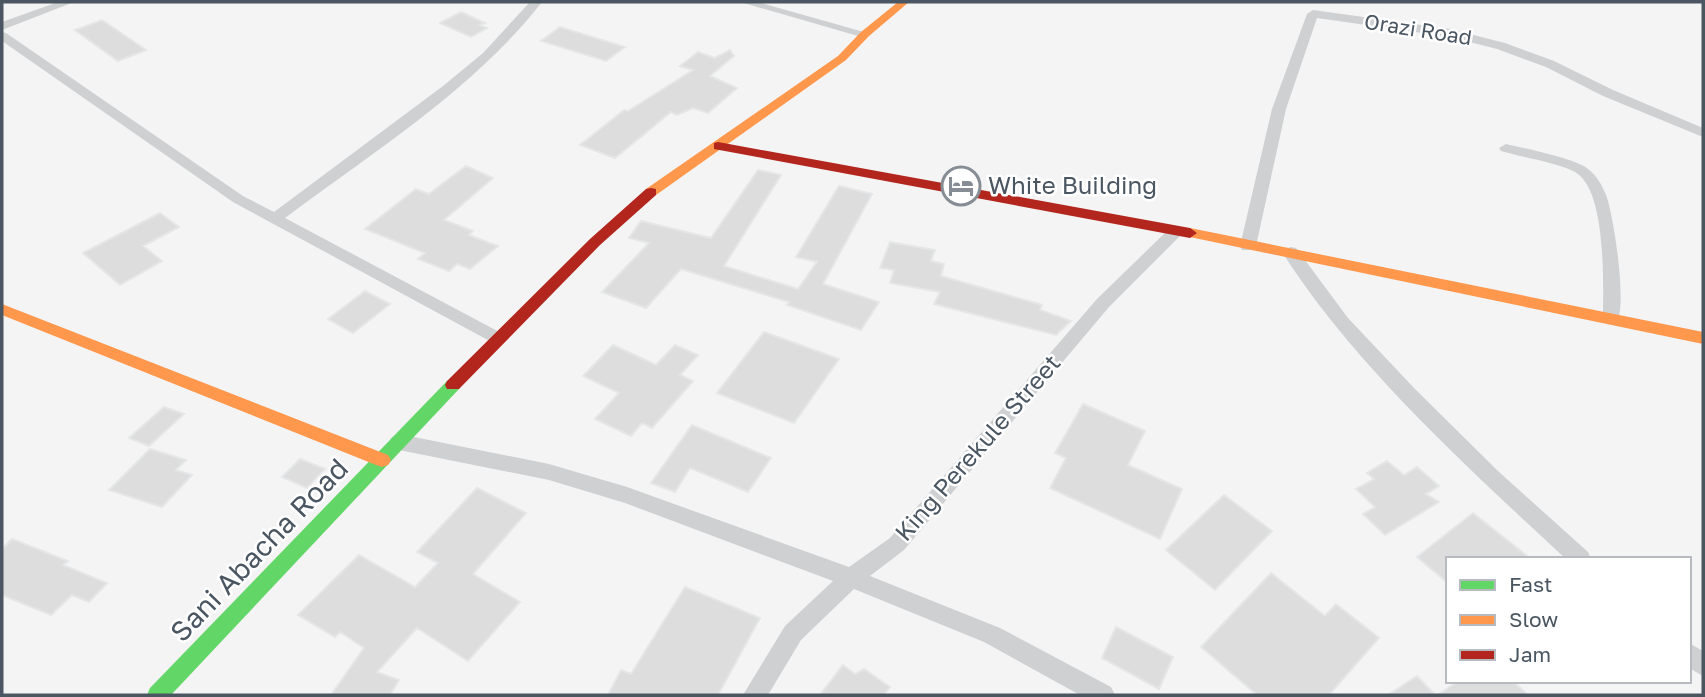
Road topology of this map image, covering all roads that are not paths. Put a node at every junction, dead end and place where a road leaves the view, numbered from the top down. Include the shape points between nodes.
1 (68, 2) edge
2 (536, 2) edge
3 (746, 2) edge
4 (904, 2) edge
5 (1313, 8) edge
6 (2, 26) edge
7 (865, 34) junction
8 (2, 36) edge
9 (1703, 133) edge
10 (718, 146) junction
11 (1506, 148) dead end
12 (274, 219) junction
13 (1175, 232) junction
14 (1248, 246) junction
15 (1290, 252) junction
16 (2, 309) edge
17 (1611, 318) junction
18 (1703, 338) edge
19 (497, 339) junction
20 (399, 442) junction
21 (382, 460) junction
22 (1579, 557) edge
23 (851, 578) junction
24 (157, 695) edge
25 (755, 695) edge
26 (1103, 695) edge

1 - 6 street
2 - 12 street via 487,56 448,89
3 - 7 street
4 - 7 street, Sani Abacha Road
5 - 9 street, Orazi Road via 1501,46
5 - 14 street, Orazi Road via 1279,109
7 - 10 street, Sani Abacha Road via 842,58
8 - 12 street
10 - 13 street
10 - 19 street, Sani Abacha Road via 641,201
11 - 17 street via 1589,175 1604,212 1611,254
12 - 19 street
13 - 14 street
13 - 23 street, King Perekule Street via 1103,303 897,544
14 - 15 street
15 - 17 street
15 - 22 street via 1342,322 1409,394
16 - 21 street
17 - 18 street
19 - 20 street, Sani Abacha Road
20 - 21 street, Sani Abacha Road
20 - 23 street via 549,471
21 - 24 street, Sani Abacha Road
23 - 25 street, King Perekule Street via 793,633
23 - 26 street via 992,635

